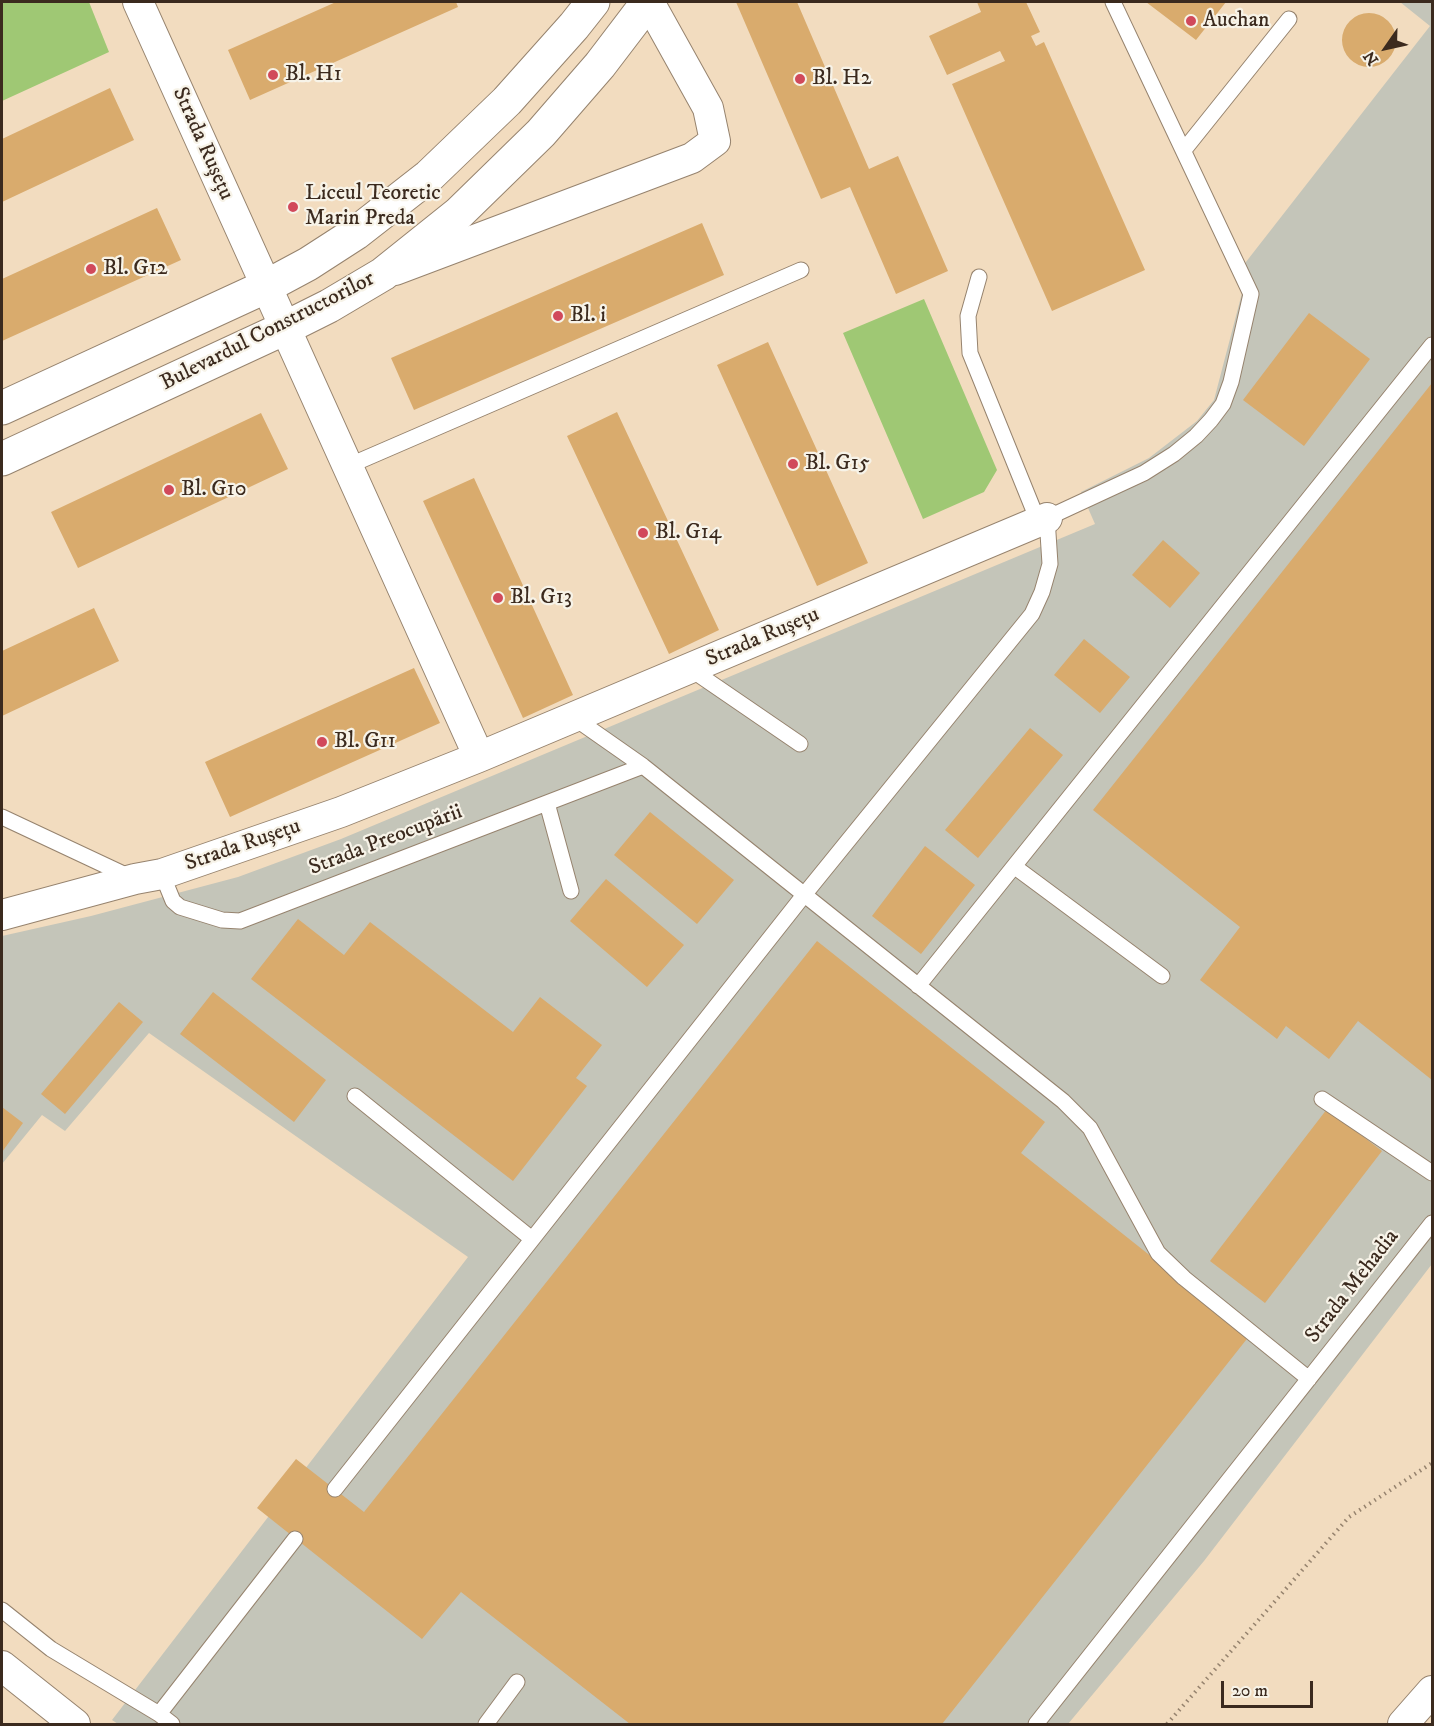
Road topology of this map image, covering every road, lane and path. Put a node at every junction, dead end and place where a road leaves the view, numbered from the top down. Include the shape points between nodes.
1 (138, 2) edge
2 (593, 2) edge
3 (649, 2) edge
4 (1113, 2) edge
5 (1289, 19) dead end
6 (1184, 150) junction
7 (801, 270) dead end
8 (383, 274) junction
9 (979, 277) dead end
10 (267, 286) junction
11 (285, 328) junction
12 (1432, 345) edge
13 (2, 408) edge
14 (2, 459) edge
15 (348, 466) junction
16 (1042, 519) junction
17 (689, 668) junction
18 (573, 717) junction
19 (800, 744) dead end
20 (479, 757) junction
21 (643, 766) junction
22 (548, 803) junction
23 (2, 817) edge
24 (1015, 867) junction
25 (149, 876) junction
26 (571, 891) dead end
27 (804, 895) junction
28 (2, 915) edge
29 (1162, 976) dead end
30 (918, 986) junction
31 (355, 1096) dead end
32 (1322, 1099) dead end
33 (1432, 1173) edge
34 (1432, 1223) edge
35 (532, 1239) junction
36 (1309, 1379) junction
37 (1432, 1463) edge
38 (335, 1489) dead end
39 (296, 1539) dead end
40 (2, 1610) edge
41 (2, 1666) edge
42 (517, 1682) dead end
43 (1432, 1691) edge
44 (159, 1714) junction
45 (75, 1725) edge
46 (172, 1725) edge
47 (486, 1725) edge
48 (1036, 1725) edge
49 (1167, 1725) edge
50 (1403, 1725) edge

1 - 10 street, Strada Rușețu
2 - 10 street, Bulevardul Constructorilor via 507,101 429,176 356,233
3 - 8 street, Bulevardul Constructorilor via 541,133 458,214
3 - 8 street via 708,108 715,141 692,158
4 - 6 lane
5 - 6 lane
6 - 16 lane via 1251,294 1223,404 1174,454 1144,473
7 - 15 lane
8 - 11 street, Bulevardul Constructorilor
9 - 16 lane via 968,316 970,353
10 - 11 street, Strada Rușețu
10 - 13 street, Bulevardul Constructorilor
11 - 14 street, Bulevardul Constructorilor
11 - 15 street
12 - 24 lane
15 - 20 street
16 - 17 street, Strada Rușețu
16 - 27 lane via 1050,564 1032,614
17 - 18 street, Strada Rușețu
17 - 19 lane
18 - 20 street, Strada Rușețu
18 - 21 lane
20 - 25 street, Strada Rușețu via 341,813
21 - 22 lane, Strada Preocupării
21 - 27 lane
22 - 25 lane, Strada Preocupării via 240,921 222,920 180,907
22 - 26 lane
23 - 25 lane
24 - 29 lane
24 - 30 lane
25 - 28 street, Strada Rușețu
27 - 30 lane
27 - 35 lane
30 - 36 lane via 1063,1101 1090,1128 1158,1253
31 - 35 lane
32 - 33 lane
34 - 36 lane, Strada Mehadia
35 - 38 lane
36 - 48 lane, Strada Mehadia
37 - 49 path via 1349,1517
39 - 44 lane
40 - 44 lane via 51,1649
41 - 45 street
42 - 47 lane
43 - 50 street
44 - 46 lane

